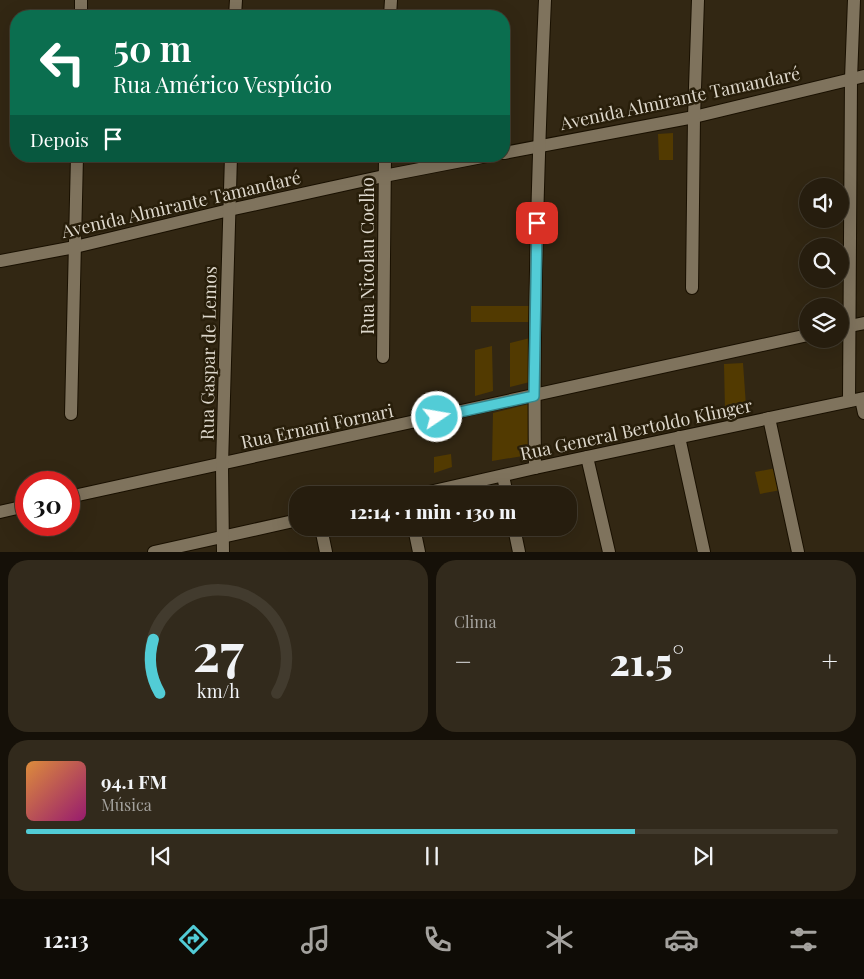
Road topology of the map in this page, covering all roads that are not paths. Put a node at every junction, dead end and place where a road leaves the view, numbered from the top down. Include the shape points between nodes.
1 (545, 0) edge
2 (698, 0) edge
3 (854, 0) edge
4 (858, 78) edge
5 (694, 117) junction
6 (539, 146) junction
7 (510, 152) edge
8 (77, 162) edge
9 (230, 162) edge
10 (385, 162) edge
11 (456, 162) edge
12 (384, 176) junction
13 (229, 210) junction
14 (75, 247) junction
15 (0, 261) edge
16 (692, 288) dead end
17 (846, 298) edge
18 (864, 323) edge
19 (849, 326) edge
20 (799, 337) edge
21 (848, 348) edge
22 (384, 357) dead end
23 (534, 396) junction
24 (858, 399) edge
25 (864, 412) edge
26 (71, 414) dead end
27 (769, 418) junction
28 (679, 437) junction
29 (587, 457) junction
30 (222, 464) junction
31 (535, 468) junction
32 (503, 476) junction
33 (457, 486) edge
34 (505, 486) edge
35 (80, 495) edge
36 (15, 509) edge
37 (0, 512) edge
38 (289, 522) edge
39 (222, 536) junction
40 (323, 536) edge
41 (416, 536) edge
42 (516, 536) edge
43 (154, 552) edge
44 (223, 552) edge
45 (326, 552) edge
46 (419, 552) edge
47 (519, 552) edge
48 (609, 552) edge
49 (704, 552) edge
50 (798, 552) edge

1 - 6 street
2 - 5 street
3 - 4 street
4 - 5 street, Avenida Almirante Tamandaré
4 - 17 street
5 - 6 street, Avenida Almirante Tamandaré
5 - 16 street
6 - 7 street, Avenida Almirante Tamandaré
6 - 23 street
8 - 14 street
9 - 13 street, Rua Gaspar de Lemos
10 - 12 street, Rua Nicolau Coelho
11 - 12 street, Avenida Almirante Tamandaré
12 - 13 street, Avenida Almirante Tamandaré
12 - 22 street, Rua Nicolau Coelho
13 - 14 street, Avenida Almirante Tamandaré
13 - 30 street, Rua Gaspar de Lemos
14 - 15 street, Avenida Almirante Tamandaré
14 - 26 street
18 - 19 street
20 - 23 street, Rua Ernani Fornari
21 - 24 street
23 - 30 street, Rua Ernani Fornari
23 - 31 street
24 - 25 street
24 - 27 street, Rua General Bertoldo Klinger
27 - 28 street, Rua General Bertoldo Klinger
27 - 50 street
28 - 29 street, Rua General Bertoldo Klinger
28 - 49 street
29 - 31 street, Rua General Bertoldo Klinger
29 - 48 street
30 - 35 street, Rua Ernani Fornari
30 - 39 street, Rua Gaspar de Lemos
31 - 32 street, Rua General Bertoldo Klinger
32 - 33 street, Rua General Bertoldo Klinger
32 - 34 street
36 - 37 street
38 - 39 street
39 - 43 street
39 - 44 street, Rua Gaspar de Lemos
40 - 45 street
41 - 46 street
42 - 47 street

